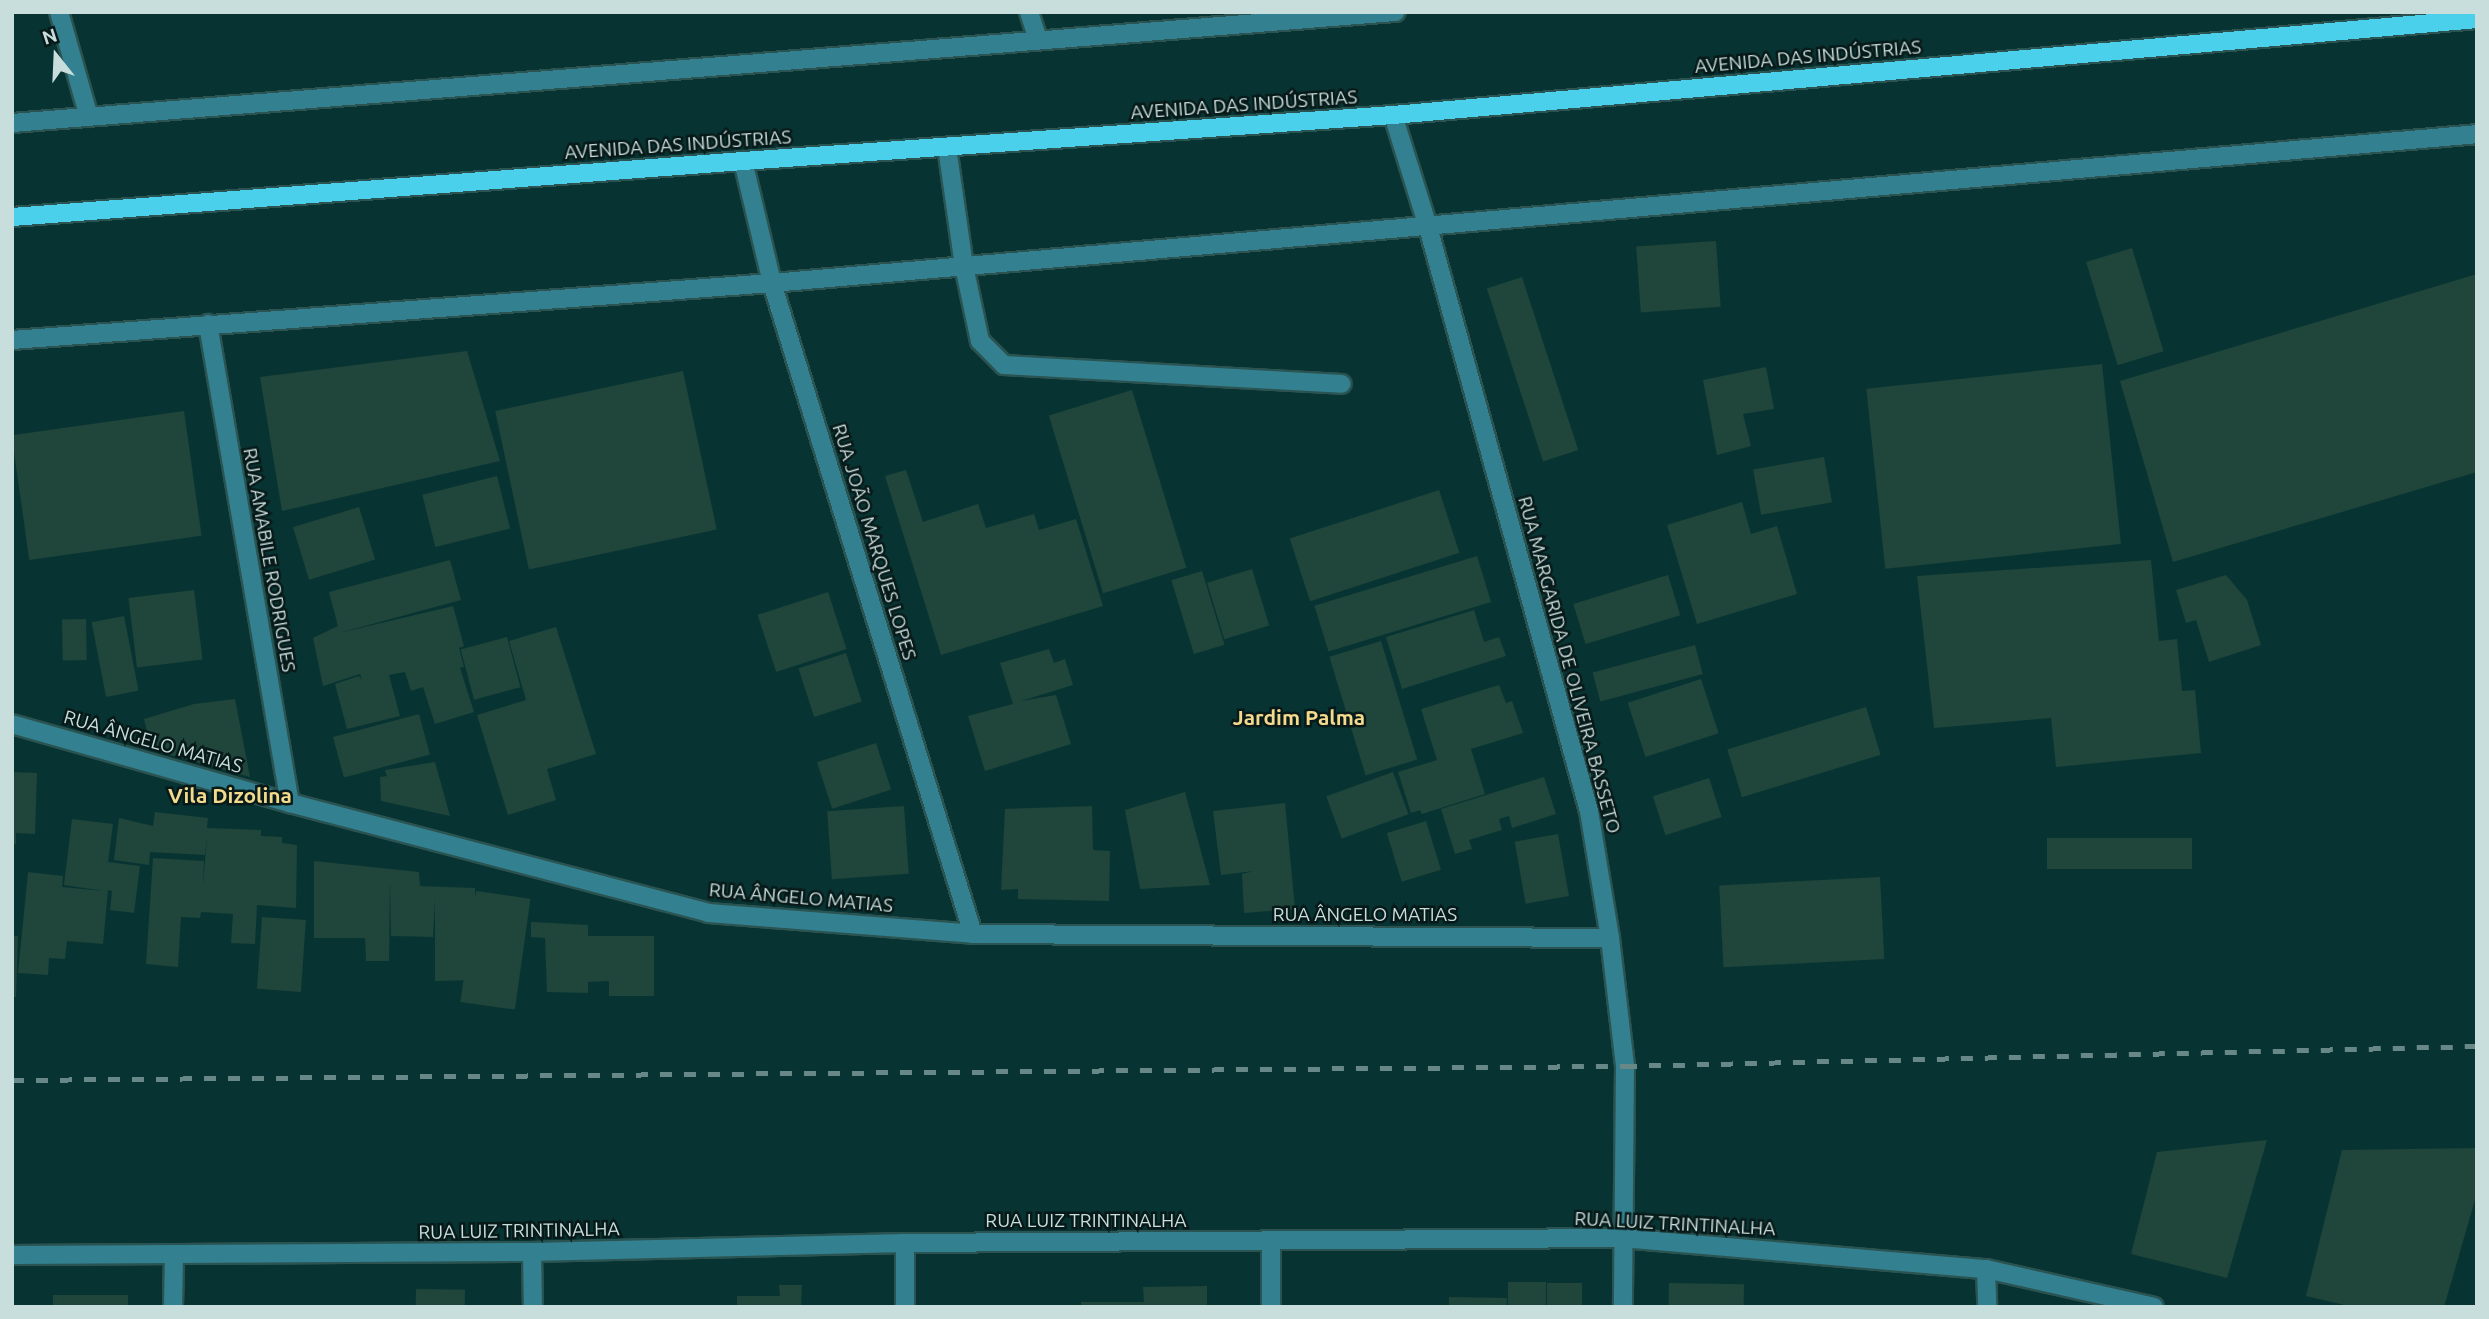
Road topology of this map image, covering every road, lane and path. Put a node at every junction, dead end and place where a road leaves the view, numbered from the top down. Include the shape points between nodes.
1 (60, 12) edge
2 (1029, 12) edge
3 (1396, 12) edge
4 (2477, 19) edge
5 (1038, 40) junction
6 (1393, 116) junction
7 (89, 117) junction
8 (12, 123) edge
9 (2477, 134) edge
10 (947, 147) junction
11 (743, 161) junction
12 (12, 217) edge
13 (1428, 227) junction
14 (964, 266) junction
15 (772, 283) junction
16 (208, 324) junction
17 (12, 340) edge
18 (1341, 384) dead end
19 (12, 724) edge
20 (290, 803) junction
21 (973, 934) junction
22 (1610, 938) junction
23 (1622, 1238) junction
24 (1271, 1242) junction
25 (905, 1243) junction
26 (532, 1252) junction
27 (12, 1255) edge
28 (174, 1256) junction
29 (1986, 1269) junction
30 (173, 1307) edge
31 (533, 1307) edge
32 (905, 1307) edge
33 (1271, 1307) edge
34 (1623, 1307) edge
35 (1987, 1307) edge
36 (2154, 1307) edge

1 - 7 street
2 - 5 street
3 - 5 street
4 - 6 main road, AVENIDA DAS INDÚSTRIAS
5 - 7 street
6 - 10 main road, AVENIDA DAS INDÚSTRIAS
6 - 13 street, RUA MARGARIDA DE OLIVEIRA BASSETO
7 - 8 street
9 - 13 street
10 - 11 main road, AVENIDA DAS INDÚSTRIAS
10 - 14 street
11 - 12 main road, AVENIDA DAS INDÚSTRIAS
11 - 15 street, RUA JOÃO MARQUES LOPES
13 - 14 street
13 - 22 street, RUA MARGARIDA DE OLIVEIRA BASSETO via 1589,811
14 - 15 street
14 - 18 street via 980,341 1004,365
15 - 16 street
15 - 21 street, RUA JOÃO MARQUES LOPES
16 - 17 street
16 - 20 street, RUA AMABILE RODRIGUES
19 - 20 street, RUA ÂNGELO MATIAS
20 - 21 street, RUA ÂNGELO MATIAS via 708,913
21 - 22 street, RUA ÂNGELO MATIAS
22 - 23 street, RUA MARGARIDA DE OLIVEIRA BASSETO via 1625,1066
23 - 24 street, RUA LUIZ TRINTINALHA
23 - 29 street, RUA LUIZ TRINTINALHA
23 - 34 street, RUA MARGARIDA DE OLIVEIRA BASSETO
24 - 25 street, RUA LUIZ TRINTINALHA
24 - 33 street
25 - 26 street, RUA LUIZ TRINTINALHA
25 - 32 street
26 - 28 street, RUA LUIZ TRINTINALHA
26 - 31 street
27 - 28 street, RUA LUIZ TRINTINALHA
28 - 30 street
29 - 35 street
29 - 36 street, RUA LUIZ TRINTINALHA

